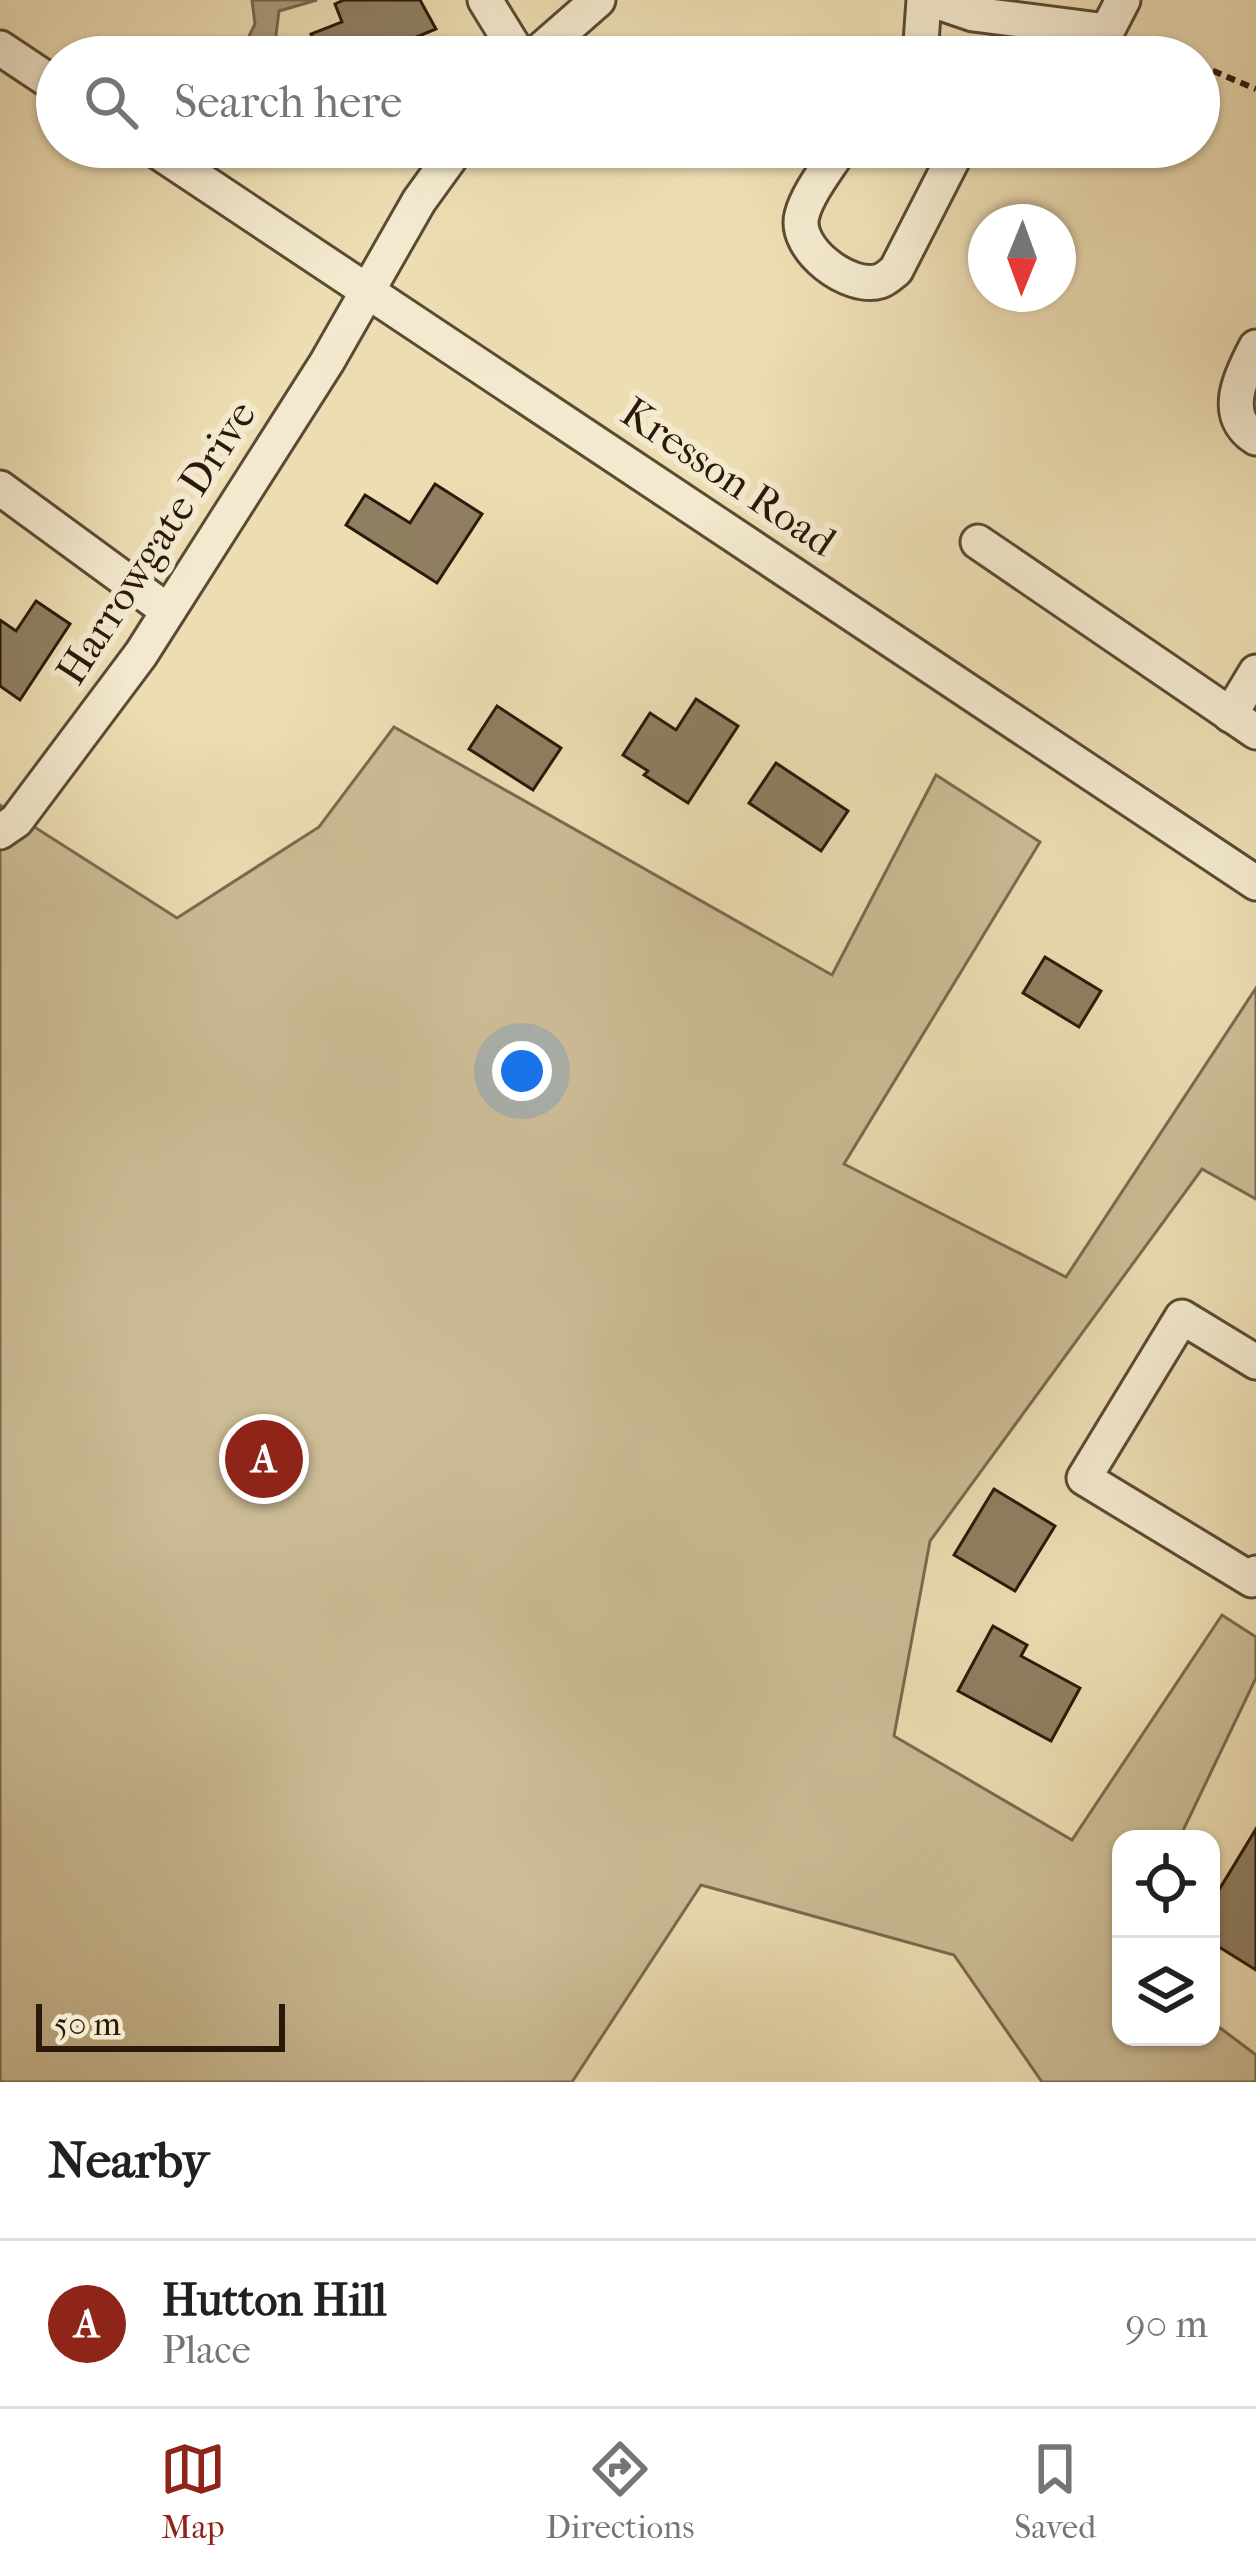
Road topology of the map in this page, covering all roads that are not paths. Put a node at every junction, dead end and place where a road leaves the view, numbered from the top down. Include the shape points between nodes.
1 (485, 0) edge
2 (598, 0) edge
3 (928, 0) edge
4 (1123, 0) edge
5 (1016, 8) edge
6 (507, 36) edge
7 (557, 36) edge
8 (923, 36) edge
9 (0, 49) edge
10 (36, 72) edge
11 (183, 168) edge
12 (443, 168) edge
13 (829, 168) edge
14 (947, 168) edge
15 (368, 290) junction
16 (1256, 347) edge
17 (1256, 438) edge
18 (0, 488) edge
19 (978, 542) dead end
20 (168, 611) junction
21 (1256, 672) edge
22 (1243, 723) edge
23 (0, 832) edge
24 (1256, 884) edge
25 (1256, 1362) edge
26 (1256, 1574) edge

1 - 6 street
2 - 7 street
3 - 5 street via 973,14
3 - 8 street
4 - 5 street via 1107,31
9 - 10 street
11 - 15 street, Kresson Road
12 - 15 street, Harrowgate Drive
13 - 14 street via 802,214 802,232 808,250 865,282 896,270
15 - 20 street, Harrowgate Drive
15 - 24 street, Kresson Road
16 - 17 street via 1235,410
18 - 20 street
19 - 22 street
20 - 23 street, Harrowgate Drive via 16,821
21 - 22 street
25 - 26 street via 1182,1317 1084,1478 1252,1580

